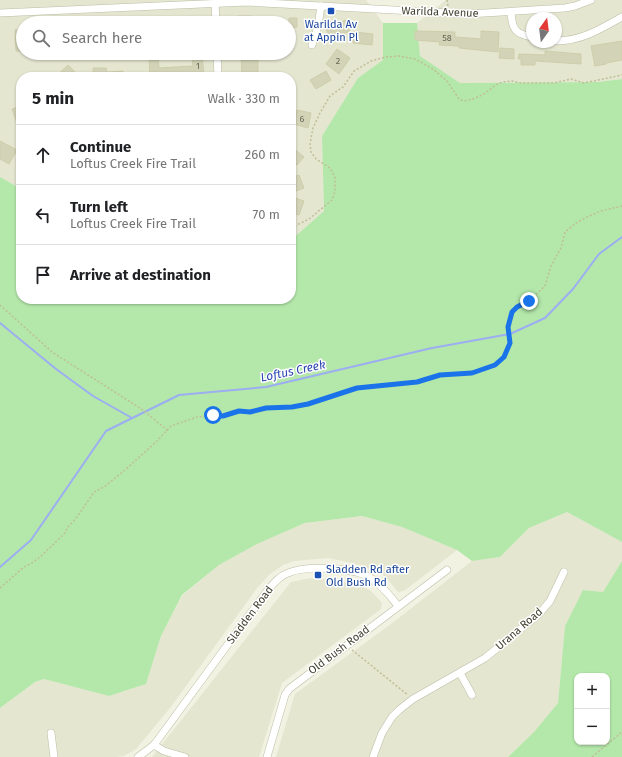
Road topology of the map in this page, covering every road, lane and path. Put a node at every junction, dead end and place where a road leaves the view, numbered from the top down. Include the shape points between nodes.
1 (591, 0) edge
2 (164, 3) edge
3 (215, 3) junction
4 (321, 6) junction
5 (511, 12) junction
6 (0, 13) edge
7 (216, 16) edge
8 (622, 17) edge
9 (526, 36) edge
10 (562, 40) edge
11 (312, 45) dead end
12 (217, 60) edge
13 (218, 72) edge
14 (622, 75) edge
15 (622, 206) edge
16 (296, 226) edge
17 (0, 305) edge
18 (168, 431) junction
19 (448, 570) dead end
20 (564, 572) dead end
21 (0, 588) edge
22 (398, 606) junction
23 (352, 650) dead end
24 (460, 673) junction
25 (472, 695) dead end
26 (413, 699) junction
27 (622, 732) edge
28 (51, 733) dead end
29 (154, 745) junction
30 (167, 755) edge
31 (54, 757) edge
32 (138, 757) edge
33 (185, 757) edge
34 (267, 757) edge
35 (373, 757) edge
36 (592, 757) edge

1 - 5 street, Warilda Avenue via 565,8
2 - 3 street, Warilda Avenue
2 - 6 street, Warilda Avenue
3 - 4 street, Warilda Avenue via 264,2
3 - 7 street
4 - 5 street, Warilda Avenue via 448,14
4 - 11 street
5 - 9 street via 514,28
8 - 10 street via 590,35
12 - 13 street
14 - 16 path via 584,83 571,79 554,83 503,82 484,94 464,101 458,99 447,81 415,59 386,56 371,61 354,71 343,87 330,96 313,128 311,152 330,168 335,177 335,191 332,200 309,219
15 - 18 path via 601,211 576,222 565,232 545,286 512,312 508,327 510,343 504,357 495,365 472,373 440,375 417,382 357,388 292,407 198,417 171,426
17 - 18 path via 52,352 143,410
18 - 21 path via 125,470 94,492 64,534 40,557
19 - 22 street, Old Bush Road
20 - 24 street, Urana Road via 550,601 539,614 485,658
22 - 29 street, Sladden Road via 382,587 364,574 312,568 286,573 267,591
22 - 34 street, Old Bush Road via 289,689
23 - 26 path
24 - 25 street
24 - 26 street, Urana Road
26 - 35 street, Urana Road via 386,724
27 - 36 path
28 - 31 street
29 - 30 street
29 - 32 street, Sladden Road
30 - 33 street

